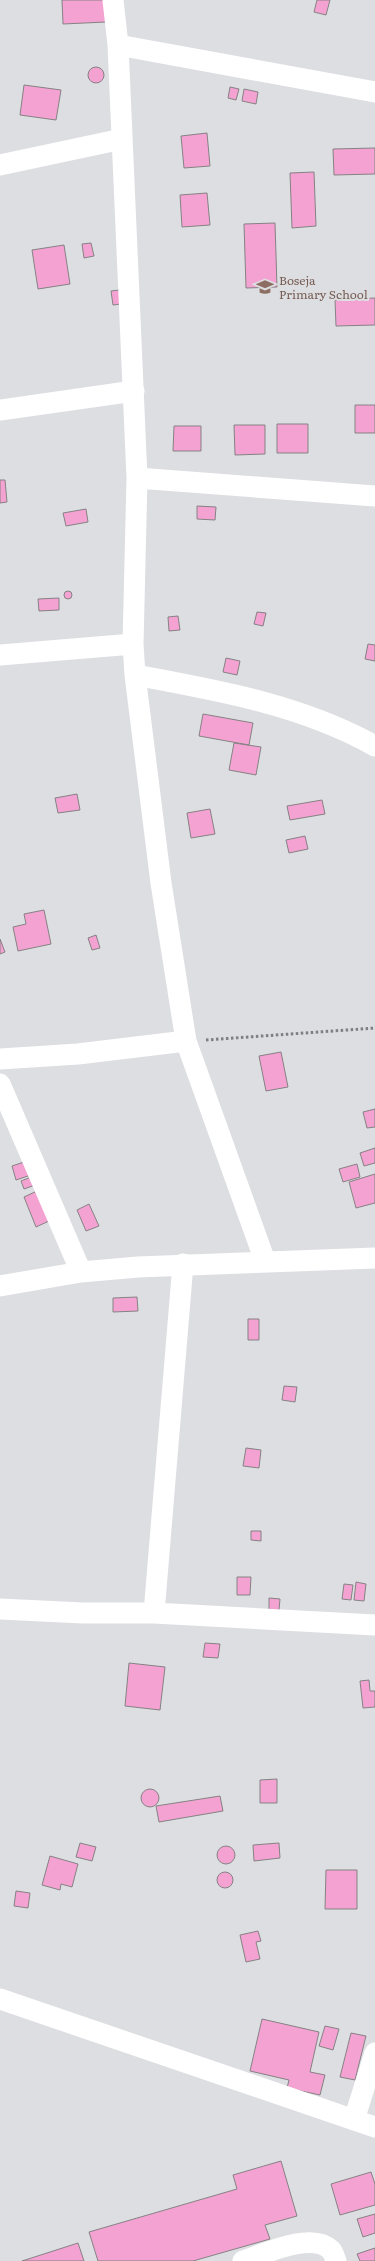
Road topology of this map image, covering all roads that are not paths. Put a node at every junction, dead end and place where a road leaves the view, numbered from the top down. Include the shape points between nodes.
1 (113, 0) edge
2 (118, 45) junction
3 (375, 92) edge
4 (122, 139) junction
5 (0, 165) edge
6 (134, 391) junction
7 (0, 410) edge
8 (137, 478) junction
9 (375, 496) edge
10 (133, 644) junction
11 (0, 655) edge
12 (135, 675) junction
13 (375, 746) edge
14 (186, 1041) junction
15 (0, 1059) edge
16 (0, 1084) edge
17 (375, 1258) edge
18 (265, 1260) junction
19 (183, 1264) junction
20 (81, 1272) junction
21 (0, 1286) edge
22 (0, 1609) edge
23 (154, 1613) junction
24 (375, 1625) edge
25 (0, 1999) edge
26 (375, 2053) edge
27 (354, 2120) junction
28 (375, 2127) edge
29 (243, 2261) edge
30 (336, 2261) edge

1 - 2 street
2 - 3 street
2 - 4 street
4 - 5 street
4 - 6 street
6 - 7 street
6 - 8 street
8 - 9 street
8 - 10 street
10 - 11 street
10 - 12 street
12 - 13 street via 306,714
12 - 14 street via 160,882
14 - 15 street via 78,1054
14 - 18 street
16 - 20 street
17 - 18 street
18 - 19 street
19 - 20 street
19 - 23 street
20 - 21 street
22 - 23 street
23 - 24 street
25 - 27 street
26 - 27 street
27 - 28 street
29 - 30 street via 300,2243 316,2243 331,2250

